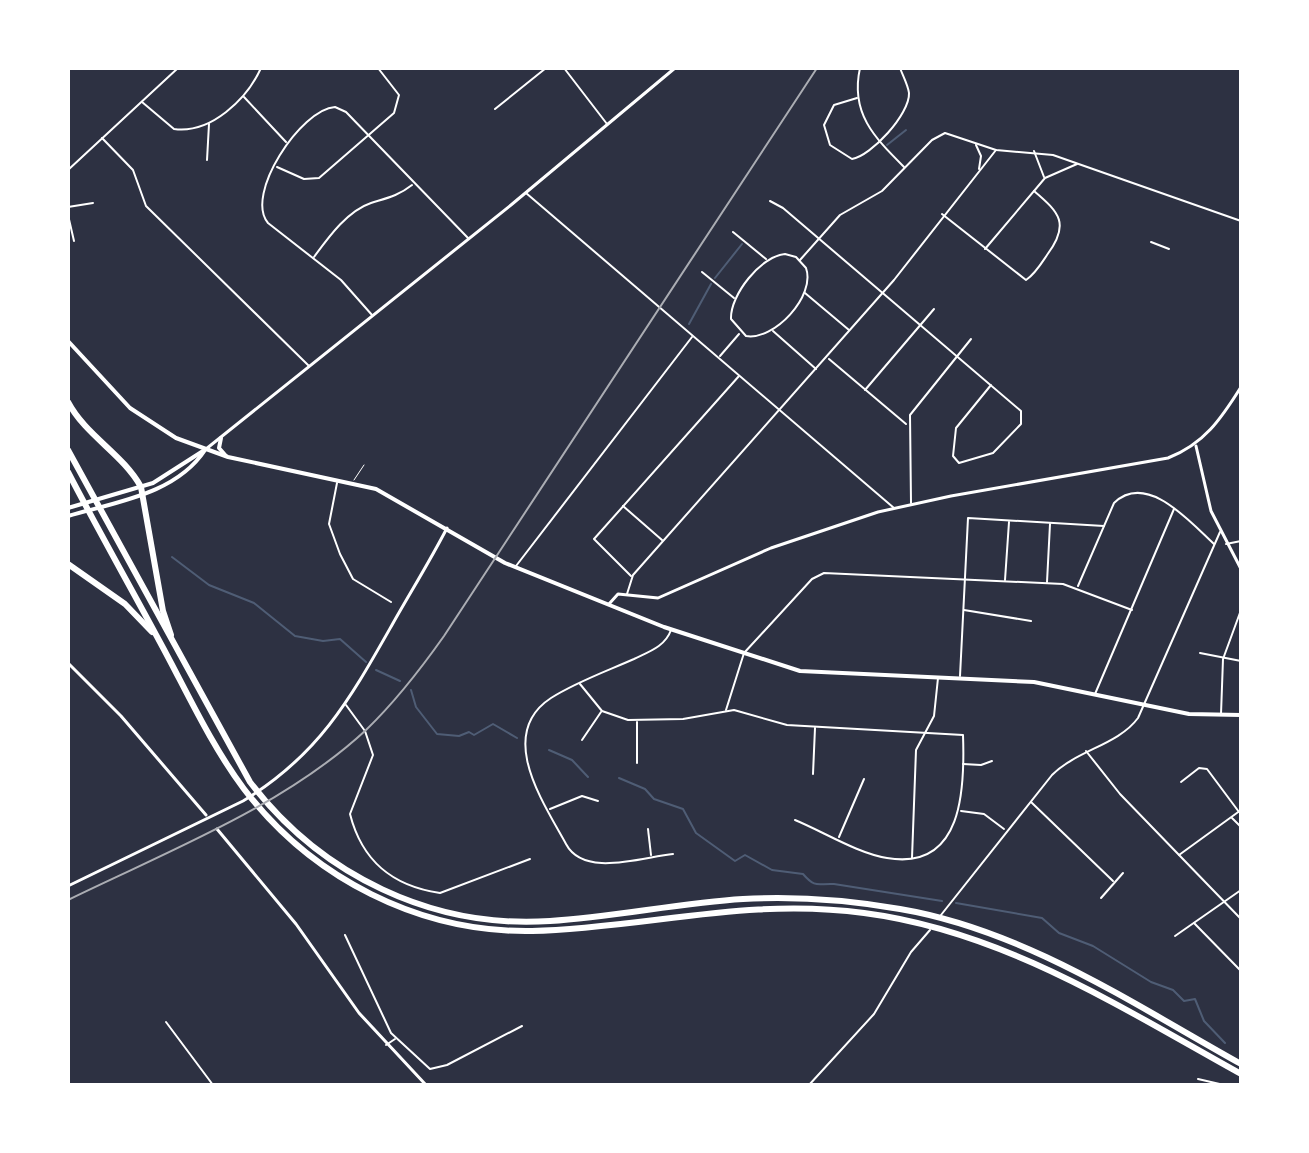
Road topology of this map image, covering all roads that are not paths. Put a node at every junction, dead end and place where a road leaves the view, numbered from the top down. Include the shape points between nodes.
1 (178, 68) edge
2 (261, 68) edge
3 (378, 68) edge
4 (546, 68) edge
5 (564, 68) edge
6 (675, 68) edge
7 (860, 68) edge
8 (900, 68) edge
9 (244, 96) junction
10 (857, 98) junction
11 (142, 102) junction
12 (495, 109) dead end
13 (208, 123) junction
14 (607, 125) junction
15 (368, 136) junction
16 (102, 138) junction
17 (877, 141) junction
18 (287, 142) junction
19 (975, 144) junction
20 (996, 150) junction
21 (1034, 151) junction
22 (207, 160) dead end
23 (1078, 164) junction
24 (275, 166) junction
25 (904, 168) junction
26 (68, 170) edge
27 (979, 170) junction
28 (1045, 178) junction
29 (413, 185) junction
30 (1034, 191) junction
31 (526, 193) junction
32 (770, 201) dead end
33 (93, 203) dead end
34 (68, 207) edge
35 (942, 214) junction
36 (68, 215) edge
37 (1241, 221) edge
38 (733, 232) dead end
39 (819, 238) junction
40 (469, 239) junction
41 (74, 241) dead end
42 (1151, 242) dead end
43 (985, 249) junction
44 (1169, 249) dead end
45 (314, 257) junction
46 (767, 260) junction
47 (800, 260) junction
48 (702, 272) dead end
49 (805, 292) junction
50 (883, 293) junction
51 (735, 299) junction
52 (934, 309) dead end
53 (372, 316) junction
54 (921, 325) junction
55 (772, 331) junction
56 (850, 331) junction
57 (740, 333) junction
58 (693, 335) junction
59 (971, 339) dead end
60 (68, 341) edge
61 (957, 356) junction
62 (718, 357) junction
63 (828, 357) junction
64 (310, 367) junction
65 (817, 370) junction
66 (739, 375) junction
67 (991, 385) junction
68 (1241, 387) edge
69 (865, 390) junction
70 (68, 402) edge
71 (781, 411) junction
72 (907, 425) junction
73 (221, 438) junction
74 (1196, 444) junction
75 (68, 450) edge
76 (205, 450) junction
77 (228, 457) junction
78 (364, 465) dead end
79 (68, 472) edge
80 (338, 480) junction
81 (353, 483) junction
82 (142, 491) junction
83 (911, 505) junction
84 (623, 506) junction
85 (68, 508) edge
86 (894, 508) junction
87 (1174, 508) junction
88 (68, 516) edge
89 (1009, 520) junction
90 (1050, 523) junction
91 (1104, 526) junction
92 (447, 528) junction
93 (1220, 532) junction
94 (663, 541) junction
95 (1241, 541) edge
96 (1214, 544) junction
97 (1226, 544) junction
98 (68, 564) edge
99 (516, 567) junction
100 (1241, 569) edge
101 (632, 577) junction
102 (964, 579) junction
103 (1005, 581) junction
104 (1047, 583) junction
105 (1078, 587) junction
106 (627, 595) junction
107 (391, 602) dead end
108 (609, 604) junction
109 (962, 610) junction
110 (1132, 610) junction
111 (1241, 610) edge
112 (1031, 621) dead end
113 (671, 629) junction
114 (164, 649) junction
115 (744, 653) junction
116 (1200, 653) dead end
117 (1223, 659) junction
118 (1241, 661) edge
119 (68, 663) edge
120 (184, 666) junction
121 (938, 678) junction
122 (959, 679) junction
123 (580, 684) junction
124 (1095, 694) junction
125 (346, 705) junction
126 (1145, 705) junction
127 (726, 710) junction
128 (602, 711) junction
129 (1221, 715) junction
130 (1241, 715) edge
131 (637, 720) junction
132 (815, 727) junction
133 (925, 731) junction
134 (582, 740) dead end
135 (1086, 750) junction
136 (992, 761) dead end
137 (637, 763) dead end
138 (962, 764) junction
139 (813, 774) dead end
140 (864, 779) dead end
141 (1181, 782) dead end
142 (598, 801) dead end
143 (1030, 801) junction
144 (549, 810) junction
145 (269, 811) junction
146 (960, 811) junction
147 (1240, 811) edge
148 (206, 815) dead end
149 (1232, 817) junction
150 (795, 820) dead end
151 (1241, 827) edge
152 (217, 829) dead end
153 (648, 829) dead end
154 (1005, 830) junction
155 (839, 838) junction
156 (673, 854) dead end
157 (651, 856) junction
158 (1178, 856) junction
159 (530, 859) dead end
160 (912, 859) junction
161 (1123, 873) dead end
162 (1113, 881) junction
163 (68, 886) edge
164 (1241, 890) edge
165 (1101, 898) dead end
166 (1224, 902) junction
167 (1241, 919) edge
168 (1194, 923) junction
169 (345, 935) dead end
170 (1175, 936) dead end
171 (1241, 971) edge
172 (166, 1022) dead end
173 (522, 1026) dead end
174 (395, 1038) junction
175 (386, 1045) junction
176 (1241, 1064) edge
177 (1241, 1074) edge
178 (1198, 1079) dead end
179 (213, 1085) edge
180 (426, 1085) edge
181 (809, 1085) edge
182 (1224, 1085) edge

1 - 11 street
2 - 9 street
3 - 15 street via 396,89 399,103
4 - 12 street
5 - 14 street
6 - 14 street
7 - 10 street
8 - 17 street via 909,93 906,106 898,122
9 - 13 street
9 - 18 street
10 - 17 street via 865,125
10 - 17 street via 838,102 827,113 828,142 855,159
11 - 13 street via 174,129
11 - 16 street
13 - 22 street
14 - 31 street
15 - 18 street via 346,112 331,106
15 - 24 street via 319,178 304,179
15 - 29 street
16 - 26 street
16 - 64 street via 133,170 146,206
17 - 25 street
18 - 24 street
19 - 20 street
19 - 25 street via 955,134 940,135
19 - 27 street via 981,156
20 - 21 street
20 - 27 street
21 - 23 street
21 - 28 street
23 - 28 street
23 - 37 street
24 - 45 street via 261,212
25 - 39 street via 875,196 840,215
27 - 35 street
28 - 30 street
29 - 40 street
29 - 45 street via 356,212
30 - 43 street
30 - 43 street via 1057,213 1060,233 1030,277 1023,280
31 - 40 street
31 - 58 street
32 - 39 street
33 - 34 street
35 - 43 street
35 - 50 street
36 - 41 street
38 - 46 street
39 - 47 street
39 - 50 street
40 - 53 street
42 - 44 street
45 - 53 street
46 - 47 street via 785,254
46 - 51 street
47 - 49 street via 809,277
48 - 51 street
49 - 55 street
49 - 56 street
50 - 54 street
50 - 56 street
51 - 57 street via 731,319
52 - 54 street
53 - 64 street
54 - 61 street
54 - 69 street
55 - 57 street via 758,337
55 - 65 street
56 - 63 street
57 - 62 street
58 - 62 street
58 - 99 street
59 - 61 street
60 - 76 main road via 141,418
61 - 67 street
61 - 72 street via 915,405
62 - 66 street
63 - 65 street
63 - 69 street
64 - 73 street
65 - 71 street
66 - 71 street
66 - 84 street
67 - 67 street via 953,433 953,456 959,463 993,453 1022,423 1021,411
68 - 74 street
69 - 72 street
70 - 82 highway
71 - 86 street
71 - 94 street
72 - 83 street
73 - 76 street
73 - 77 main road via 219,448
74 - 83 street via 1157,461
74 - 93 street
75 - 120 highway
76 - 77 main road
76 - 82 main road
77 - 80 main road
78 - 81 lane
79 - 114 highway
80 - 81 main road
80 - 107 street via 331,534 353,579
81 - 92 main road via 384,492
82 - 85 main road
82 - 88 main road
82 - 120 highway via 163,611
83 - 86 street
84 - 94 street
84 - 101 street via 594,539
86 - 106 street via 771,548 658,598
87 - 91 street via 1154,496 1127,496 1114,503
87 - 96 street
87 - 110 street
89 - 90 street
89 - 102 street via 969,518
89 - 103 street
90 - 91 street
90 - 104 street
91 - 105 street
92 - 99 main road
92 - 125 street
93 - 96 street
93 - 97 street
94 - 101 street
95 - 97 street
96 - 126 street
97 - 100 street
98 - 114 highway via 125,604
99 - 108 main road
101 - 106 street
102 - 103 street
102 - 109 street
102 - 115 street via 819,575
103 - 104 street
104 - 105 street
105 - 110 street
106 - 108 street via 615,595
108 - 113 main road
109 - 112 street
109 - 122 street
110 - 124 street
111 - 117 street
113 - 115 main road
113 - 123 street via 656,648
114 - 145 highway via 242,786
115 - 121 main road via 810,673
115 - 127 street
116 - 117 street
117 - 118 street
117 - 129 street
119 - 148 street
120 - 145 highway
121 - 122 main road
121 - 133 street via 934,716
122 - 124 main road via 1034,682
123 - 128 street
123 - 144 street via 544,703 525,735 525,759
124 - 126 main road
125 - 159 street via 365,731 373,755 350,818 379,870 440,893
125 - 163 street via 328,730 243,801
126 - 129 main road
126 - 135 street via 1123,733
127 - 131 street via 683,719
127 - 132 street
128 - 131 street
128 - 134 street
129 - 130 main road
131 - 137 street
132 - 133 street
132 - 139 street
133 - 138 street via 963,736
133 - 160 street via 916,750
135 - 143 street via 1060,767
135 - 158 street
136 - 138 street
138 - 146 street
140 - 155 street
141 - 147 street via 1199,768 1207,769
142 - 144 street via 582,796
143 - 154 street
143 - 162 street
144 - 157 street via 570,851 584,861
145 - 176 highway via 313,848 374,887 421,906 478,919 552,921 774,898 853,902 947,920 1055,961
145 - 177 highway via 295,844 346,881 405,909 464,926 549,930 779,907 920,922 1055,972
146 - 154 street via 984,814
146 - 160 street via 933,853
147 - 149 street
149 - 151 street
149 - 158 street
150 - 155 street
152 - 175 street
153 - 157 street
154 - 181 street via 911,952 874,1014
155 - 160 street via 883,857
156 - 157 street
158 - 166 street
161 - 162 street
162 - 165 street
164 - 166 street
166 - 167 street
166 - 168 street
168 - 170 street
168 - 171 street
169 - 174 street
172 - 179 street
173 - 174 street via 435,1069
174 - 175 street
175 - 180 street
178 - 182 street

